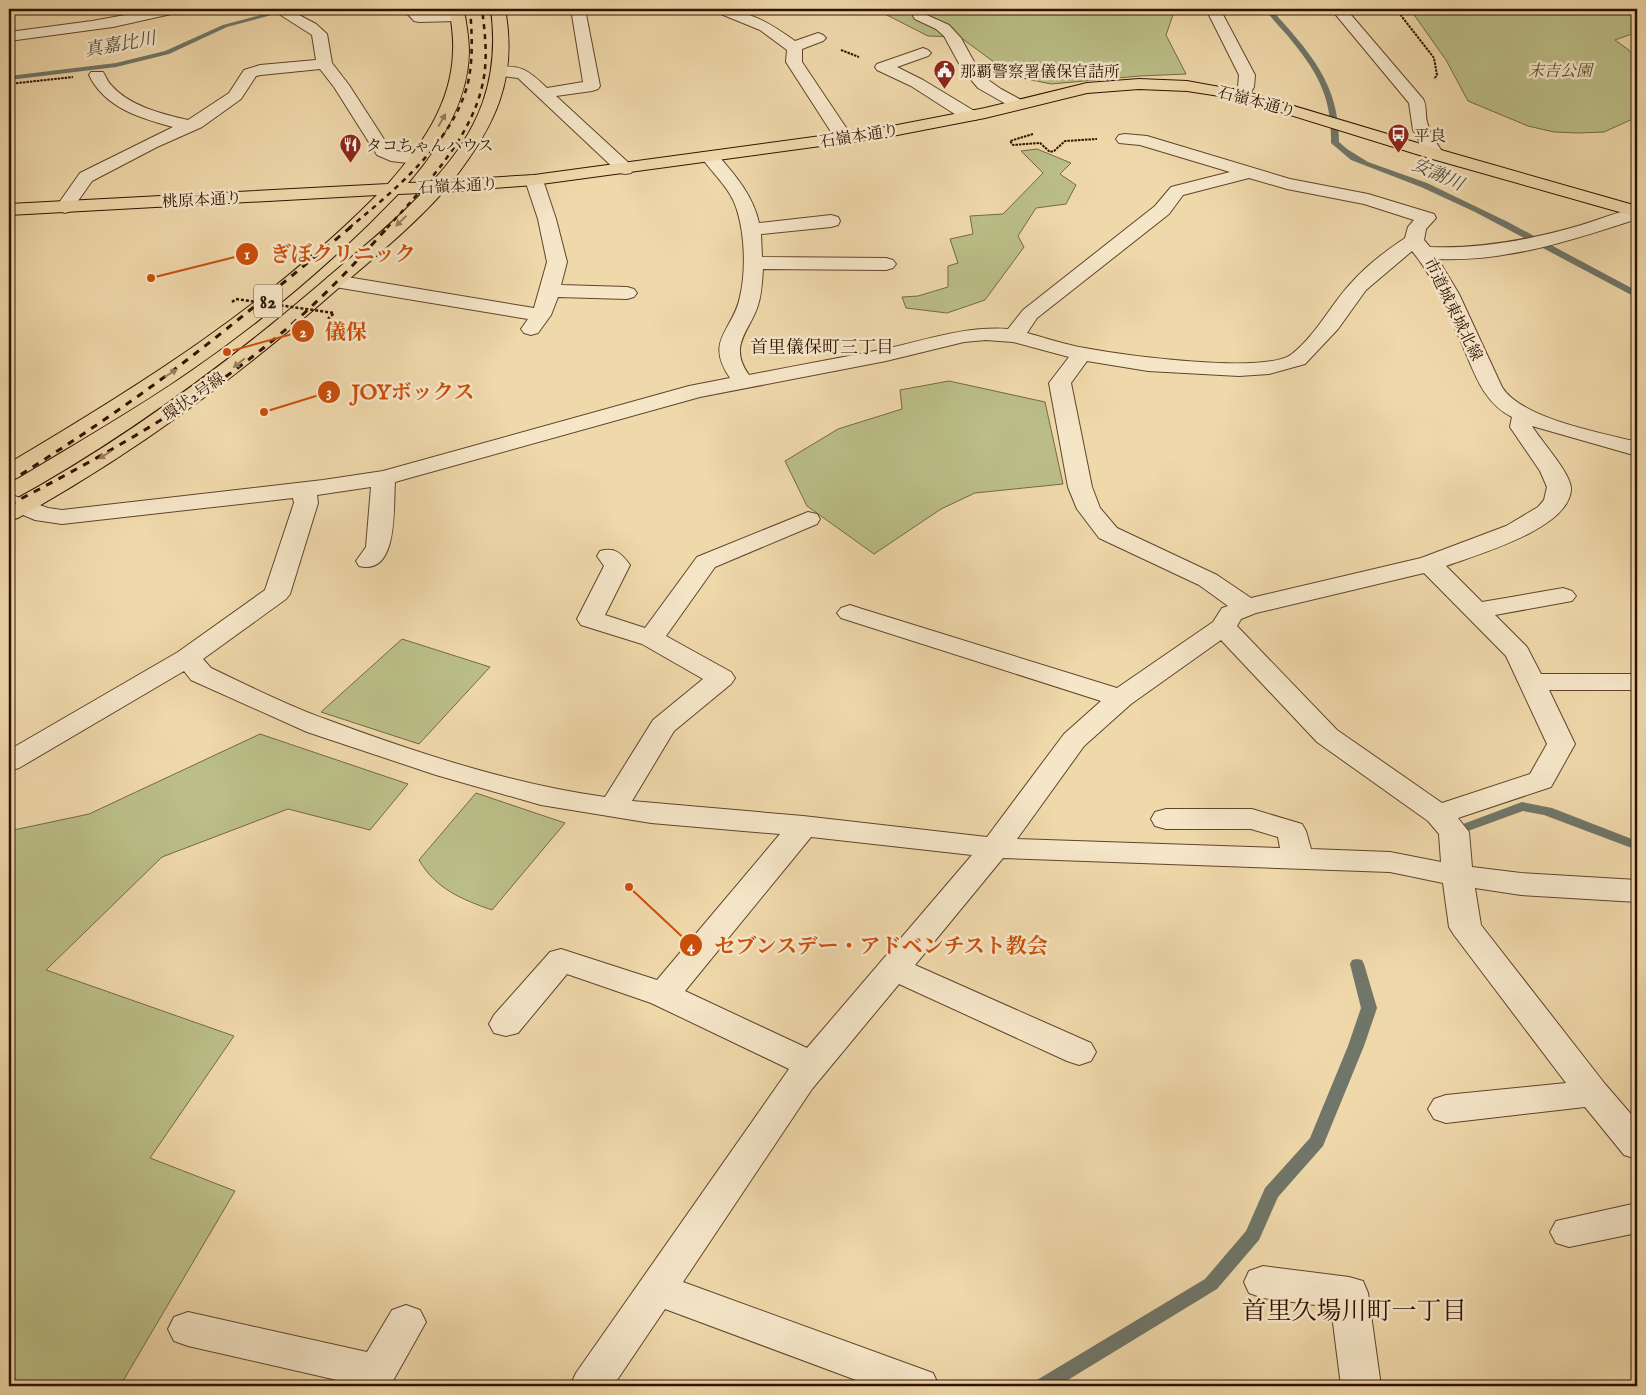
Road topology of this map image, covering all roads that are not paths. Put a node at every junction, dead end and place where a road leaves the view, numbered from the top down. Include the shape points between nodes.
1 (175, 9) edge
2 (305, 9) edge
3 (410, 9) edge
4 (498, 9) edge
5 (578, 9) edge
6 (721, 9) edge
7 (1213, 9) edge
8 (1338, 9) edge
9 (457, 13) edge
10 (920, 16) dead end
11 (9, 37) edge
12 (818, 38) dead end
13 (793, 47) junction
14 (923, 53) dead end
15 (324, 64) junction
16 (499, 72) junction
17 (97, 75) road end
18 (544, 93) junction
19 (1241, 94) junction
20 (1019, 105) junction
21 (970, 116) junction
22 (190, 126) junction
23 (844, 138) junction
24 (1125, 139) dead end
25 (1435, 154) junction
26 (710, 157) junction
27 (417, 159) junction
28 (625, 169) junction
29 (1250, 172) junction
30 (534, 180) junction
31 (436, 187) junction
32 (395, 189) junction
33 (65, 207) junction
34 (9, 210) edge
35 (1637, 212) edge
36 (831, 222) dead end
37 (750, 230) junction
38 (1419, 247) junction
39 (753, 263) junction
40 (886, 264) dead end
41 (334, 281) junction
42 (550, 291) junction
43 (627, 293) dead end
44 (1014, 336) junction
45 (1082, 354) junction
46 (744, 382) junction
47 (1523, 415) junction
48 (1637, 449) edge
49 (9, 473) edge
50 (384, 478) junction
51 (304, 490) junction
52 (13, 507) edge
53 (808, 519) dead end
54 (609, 556) dead end
55 (368, 561) dead end
56 (1429, 564) junction
57 (1563, 596) dead end
58 (1247, 607) junction
59 (1476, 611) junction
60 (850, 613) dead end
61 (1223, 627) junction
62 (651, 638) junction
63 (187, 658) junction
64 (1531, 682) junction
65 (1637, 682) edge
66 (1121, 698) junction
67 (9, 762) edge
68 (613, 808) junction
69 (1438, 814) junction
70 (1166, 819) dead end
71 (803, 826) junction
72 (995, 848) junction
73 (1298, 858) junction
74 (1457, 875) junction
75 (1637, 891) edge
76 (893, 968) junction
77 (662, 995) junction
78 (506, 1024) dead end
79 (1080, 1052) dead end
80 (811, 1065) junction
81 (1593, 1093) junction
82 (1446, 1109) dead end
83 (1637, 1145) edge
84 (1637, 1218) edge
85 (1569, 1232) dead end
86 (1263, 1282) dead end
87 (656, 1289) junction
88 (406, 1322) dead end
89 (188, 1329) dead end
90 (373, 1379) edge
91 (876, 1379) edge
92 (590, 1386) edge
93 (919, 1386) edge
94 (1362, 1386) edge

1 - 11 street via 83,28
2 - 15 street via 286,14 319,34
3 - 9 street via 419,18
4 - 16 main road, 環状2号線 / 82
5 - 18 street via 592,86
6 - 13 street via 764,27
7 - 19 street via 1247,75 1246,87
8 - 25 street via 1417,102 1419,128
27 -> 9 main road, 環状2号線 / 82 via 444,117 454,94 461,42
10 - 20 street via 950,33 968,67 980,80
12 - 13 street
13 - 23 street via 794,62
14 - 21 street via 882,67 918,83
15 - 22 street via 250,73 235,96
15 - 27 street via 383,151 391,156
16 - 18 street via 522,73
16 - 31 main road, 環状2号線 / 82 via 496,92 484,120 458,161
17 - 22 street via 99,84 124,104 156,118
18 - 28 street
19 - 20 main road, 石嶺本通り via 1187,86 1122,84 1087,88
19 - 25 main road, 石嶺本通り
20 - 21 main road, 石嶺本通り
21 - 23 main road, 石嶺本通り
22 - 33 street via 86,177
23 - 26 main road, 石嶺本通り
24 - 29 street via 1141,140
25 - 35 main road
26 - 28 main road, 石嶺本通り
26 - 37 street via 744,202
27 - 32 main road, 環状2号線 / 82
28 - 30 main road, 石嶺本通り
29 - 38 street via 1287,184 1368,199 1427,218 1417,227
29 - 44 street via 1177,191 1162,210 1030,314
30 - 31 main road, 石嶺本通り
30 - 42 street via 557,262
31 - 32 main road, 石嶺本通り
31 -> 41 main road, 環状2号線 / 82
32 - 33 main road, 桃原本通り
49 -> 32 main road, 環状2号線 / 82 via 227,333 346,235
33 - 34 main road, 桃原本通り
35 - 38 street, 市道城東城北線 via 1520,245 1446,254
36 - 37 street
37 - 39 street
38 - 45 street via 1397,252 1359,286 1331,324 1298,360 1269,368 1239,370 1148,364
38 - 47 street, 市道城東城北線 via 1462,320 1491,385 1503,402
39 - 40 street
39 - 46 street via 748,305 734,330 729,352 735,371
41 - 42 street via 536,322
41 -> 52 main road, 環状2号線 / 82 via 244,359 196,395 133,438
42 - 43 street
44 - 45 street
44 - 46 street via 964,336
45 - 58 street via 1060,383 1080,487 1089,509 1108,533 1208,580
46 - 50 street via 697,391
47 - 48 street, 市道城東城北線
47 - 56 street via 1521,427 1552,471 1559,488 1556,502 1546,512 1515,530
50 - 51 street
50 - 55 street via 378,548
51 - 52 street via 62,518
51 - 63 street via 306,502 277,594
53 - 62 street via 706,562
54 - 62 street via 617,565 590,619
56 - 58 street
56 - 59 street
57 - 59 street
58 - 61 street via 1231,614
59 - 64 street via 1518,653
60 - 66 street
61 - 66 street
61 - 69 street via 1327,736
62 - 68 street via 721,678 664,726
63 - 67 street
63 - 68 street via 201,674 317,726 446,770 540,796
64 - 65 street
64 - 69 street via 1561,744 1542,780
66 - 72 street via 1074,740
68 - 71 street
69 - 74 street via 1454,832
70 - 73 street via 1252,819 1283,828 1290,831
71 - 72 street
71 - 77 street
72 - 73 street
72 - 76 street
73 - 74 street via 1390,862
74 - 75 street via 1521,884
74 - 81 street via 1465,927
76 - 79 street
76 - 80 street
77 - 78 street via 561,960
77 - 80 street
80 - 87 street
81 - 82 street
81 - 83 street
84 - 85 street
86 - 94 street via 1349,1293
87 - 91 street
87 - 92 street
88 - 90 street
89 - 90 street
91 - 93 street

